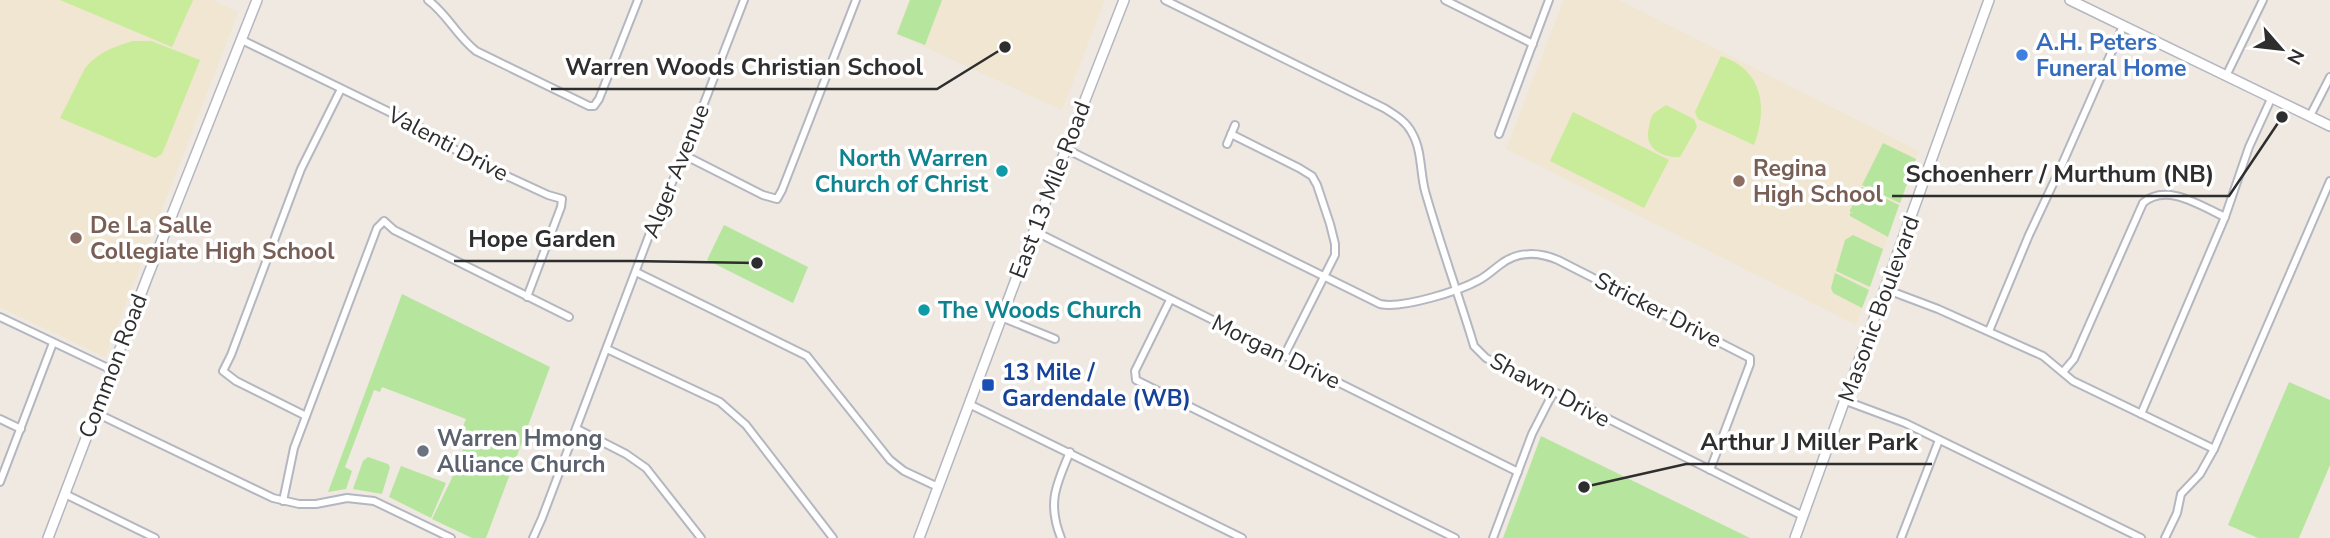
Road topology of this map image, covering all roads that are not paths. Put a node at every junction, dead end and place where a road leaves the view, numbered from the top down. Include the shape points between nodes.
1 (257, 0) edge
2 (428, 0) edge
3 (638, 0) edge
4 (744, 0) edge
5 (856, 0) edge
6 (1124, 0) edge
7 (1165, 0) edge
8 (1445, 0) edge
9 (1549, 0) edge
10 (1989, 0) edge
11 (2070, 0) edge
12 (2263, 0) edge
13 (2123, 26) junction
14 (242, 40) junction
15 (1533, 44) junction
16 (2226, 76) junction
17 (2330, 77) edge
18 (341, 89) junction
19 (2272, 99) junction
20 (2311, 116) junction
21 (1235, 125) dead end
22 (2330, 125) edge
23 (1231, 134) junction
24 (1499, 134) dead end
25 (1227, 144) dead end
26 (1066, 149) junction
27 (684, 155) junction
28 (2330, 180) edge
29 (2225, 217) junction
30 (1034, 231) junction
31 (636, 272) junction
32 (1325, 278) junction
33 (1456, 289) junction
34 (1885, 289) junction
35 (527, 297) junction
36 (1170, 300) junction
37 (0, 317) edge
38 (569, 317) dead end
39 (1001, 317) junction
40 (1989, 331) junction
41 (1055, 339) dead end
42 (53, 343) junction
43 (607, 349) junction
44 (1284, 356) junction
45 (112, 370) junction
46 (2063, 372) junction
47 (1553, 393) junction
48 (1846, 401) junction
49 (969, 404) junction
50 (96, 412) junction
51 (2141, 414) junction
52 (306, 416) junction
53 (0, 419) edge
54 (21, 429) junction
55 (577, 429) junction
56 (1939, 440) junction
57 (2214, 449) junction
58 (1070, 453) junction
59 (1710, 470) junction
60 (1518, 472) junction
61 (0, 482) edge
62 (938, 487) junction
63 (65, 494) junction
64 (283, 500) junction
65 (1803, 516) junction
66 (433, 533) edge
67 (48, 538) edge
68 (155, 538) edge
69 (451, 538) edge
70 (533, 538) edge
71 (701, 538) edge
72 (833, 538) edge
73 (919, 538) edge
74 (1061, 538) edge
75 (1242, 538) edge
76 (1455, 538) edge
77 (1493, 538) edge
78 (1795, 538) edge
79 (1901, 538) edge
80 (2141, 538) edge
81 (2165, 538) edge

1 - 14 street, Common Road
2 - 3 street via 476,51 594,106
4 - 27 street, Alger Avenue
5 - 27 street via 777,199
6 - 26 street, East 13 Mile Road
7 - 33 street, Shawn Drive via 1384,108 1406,124 1418,148 1425,191
8 - 15 street
9 - 15 street
10 - 34 street, Masonic Boulevard
11 - 13 street
12 - 16 street
13 - 16 street
13 - 40 street
14 - 18 street, Valenti Drive
14 - 45 street, Common Road
15 - 24 street
16 - 19 street
17 - 20 street
18 - 35 street, Valenti Drive via 496,171 562,199
18 - 52 street via 301,169 223,371
19 - 20 street
19 - 29 street via 2249,147
20 - 22 street
21 - 23 street
23 - 25 street
23 - 32 street via 1299,168 1315,181 1335,244
26 - 30 street, East 13 Mile Road
26 - 32 street
27 - 31 street, Alger Avenue
28 - 57 street
29 - 46 street via 2167,194 2154,195 2143,203 2074,359
29 - 51 street
30 - 36 street, Morgan Drive
30 - 39 street, East 13 Mile Road
31 - 43 street, Alger Avenue
31 - 62 street via 807,356 890,460
32 - 33 street via 1390,306
32 - 44 street
33 - 47 street, Shawn Drive via 1474,346 1496,364
33 - 59 street, Stricker Drive via 1478,281 1508,259 1545,255 1748,356 1750,364
34 - 40 street
34 - 48 street, Masonic Boulevard
35 - 38 street
35 - 52 street via 384,221 377,228
36 - 44 street, Morgan Drive
36 - 76 street via 1135,371 1136,380
37 - 42 street
39 - 41 street
39 - 49 street, East 13 Mile Road
40 - 46 street via 2043,356
42 - 45 street
42 - 54 street
43 - 55 street, Alger Avenue
43 - 72 street via 732,411
44 - 60 street, Morgan Drive
45 - 50 street, Common Road
46 - 51 street
47 - 59 street, Shawn Drive
47 - 60 street
48 - 56 street
48 - 65 street, Masonic Boulevard
49 - 58 street
49 - 62 street, East 13 Mile Road
50 - 63 street, Common Road
50 - 64 street
51 - 57 street
52 - 64 street via 289,463
53 - 54 street
54 - 61 street
55 - 70 street, Alger Avenue
55 - 71 street via 646,468
56 - 79 street
56 - 80 street
57 - 81 street via 2181,494
58 - 74 street via 1054,495
58 - 75 street
59 - 65 street, Shawn Drive
60 - 77 street
62 - 73 street, East 13 Mile Road
63 - 67 street, Common Road
63 - 68 street
64 - 66 street via 299,504 347,498 374,501
65 - 78 street, Masonic Boulevard
66 - 69 street

